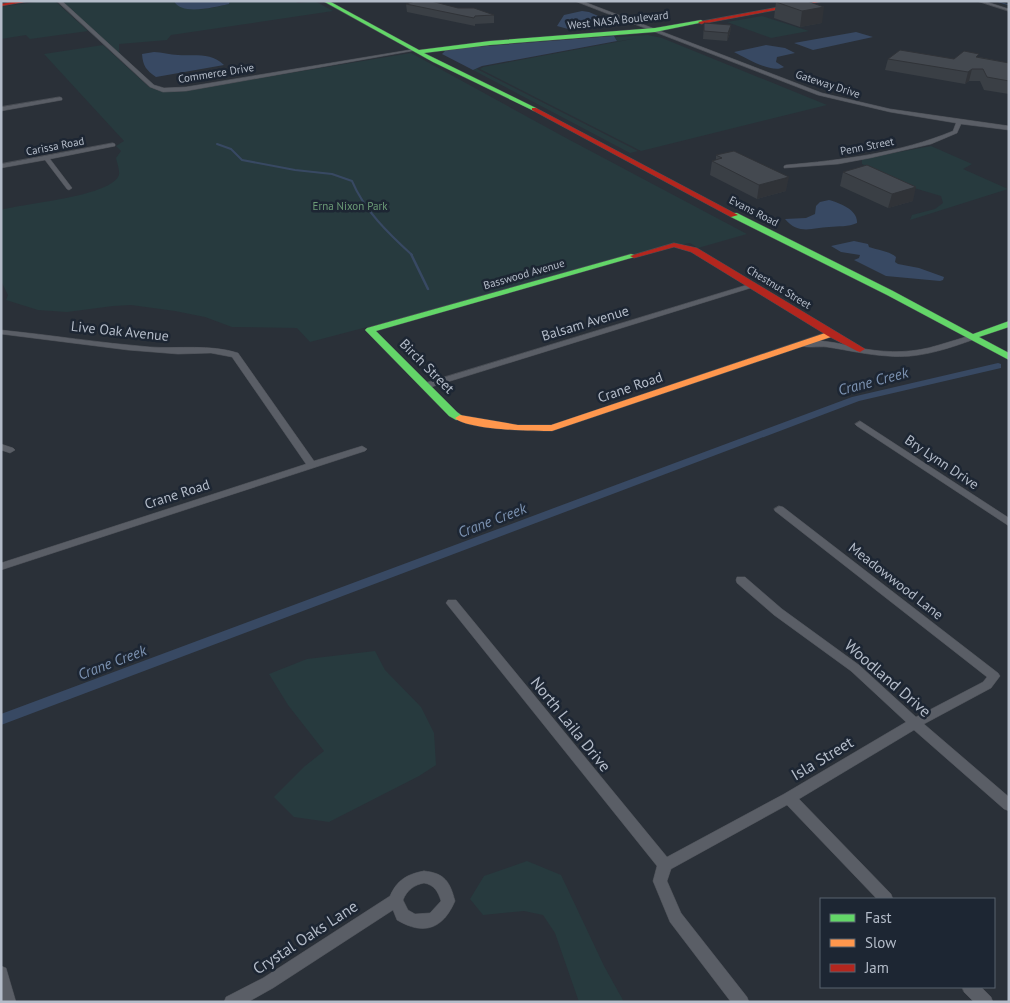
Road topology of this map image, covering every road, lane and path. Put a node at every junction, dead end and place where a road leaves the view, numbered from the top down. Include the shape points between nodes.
1 (28, 1) edge
2 (59, 1) edge
3 (325, 1) edge
4 (338, 1) edge
5 (577, 1) edge
6 (582, 1) edge
7 (804, 1) edge
8 (822, 1) edge
9 (979, 1) edge
10 (1, 5) edge
11 (1009, 10) edge
12 (652, 29) junction
13 (422, 50) junction
14 (60, 99) dead end
15 (1, 109) edge
16 (959, 122) junction
17 (947, 128) junction
18 (1009, 128) edge
19 (113, 145) dead end
20 (46, 158) junction
21 (1, 166) edge
22 (786, 166) dead end
23 (69, 188) dead end
24 (685, 247) joint
25 (753, 286) junction
26 (1009, 324) edge
27 (370, 330) joint
28 (1, 332) edge
29 (831, 334) junction
30 (972, 337) junction
31 (800, 345) junction
32 (860, 349) junction
33 (1009, 357) edge
34 (425, 386) junction
35 (464, 420) joint
36 (860, 424) dead end
37 (362, 449) dead end
38 (312, 465) junction
39 (780, 509) dead end
40 (1009, 523) edge
41 (1, 567) edge
42 (741, 580) dead end
43 (452, 603) dead end
44 (994, 676) joint
45 (915, 723) junction
46 (789, 798) junction
47 (1009, 805) edge
48 (665, 865) junction
49 (885, 898) edge
50 (396, 900) dead end
51 (1, 973) edge
52 (971, 988) edge
53 (8, 1002) edge
54 (232, 1002) edge
55 (741, 1002) edge
56 (985, 1002) edge

1 - 10 street
2 - 13 street, Commerce Drive via 152,86 163,90 186,89
3 - 13 street
4 - 13 street
5 - 12 street, Gateway Drive
6 - 12 street, Gateway Drive
7 - 12 street, West NASA Boulevard
8 - 12 street, West NASA Boulevard
9 - 11 street
12 - 13 street, West NASA Boulevard via 480,41
12 - 17 street, Gateway Drive via 820,94
13 - 30 street, Evans Road via 470,72 488,85
14 - 15 street
16 - 17 street, Gateway Drive
16 - 17 street, Penn Street via 955,132
16 - 18 street, Gateway Drive
17 - 22 street, Penn Street via 929,143 838,162
19 - 20 street, Carissa Road
20 - 21 street, Carissa Road
20 - 23 street
24 - 25 street, Chestnut Street
24 - 27 street, Basswood Avenue via 674,245
25 - 29 street, Chestnut Street
25 - 34 street, Balsam Avenue
26 - 30 street
27 - 34 street, Birch Street
28 - 38 street, Live Oak Avenue via 171,351 226,351 235,355
29 - 31 street, Crane Road
29 - 32 street, Chestnut Street
30 - 32 street, Crane Road via 935,351 915,354
30 - 33 street, Evans Road
31 - 32 street, Crane Road
31 - 35 street, Crane Road via 552,428 518,428
34 - 35 street, Birch Street via 453,414
36 - 40 street, Bry Lynn Drive
37 - 38 street, Crane Road
38 - 41 street, Crane Road
39 - 44 street, Meadowwood Lane
42 - 45 street, Woodland Drive via 778,612 855,668
43 - 48 street, North Laila Drive
44 - 45 street, Isla Street via 986,685
45 - 46 street, Isla Street
45 - 47 street, Woodland Drive
46 - 48 street, Isla Street
46 - 49 street
48 - 55 street via 660,881 675,917
50 - 54 street, Crystal Oaks Lane via 268,983
51 - 53 street
52 - 56 street

